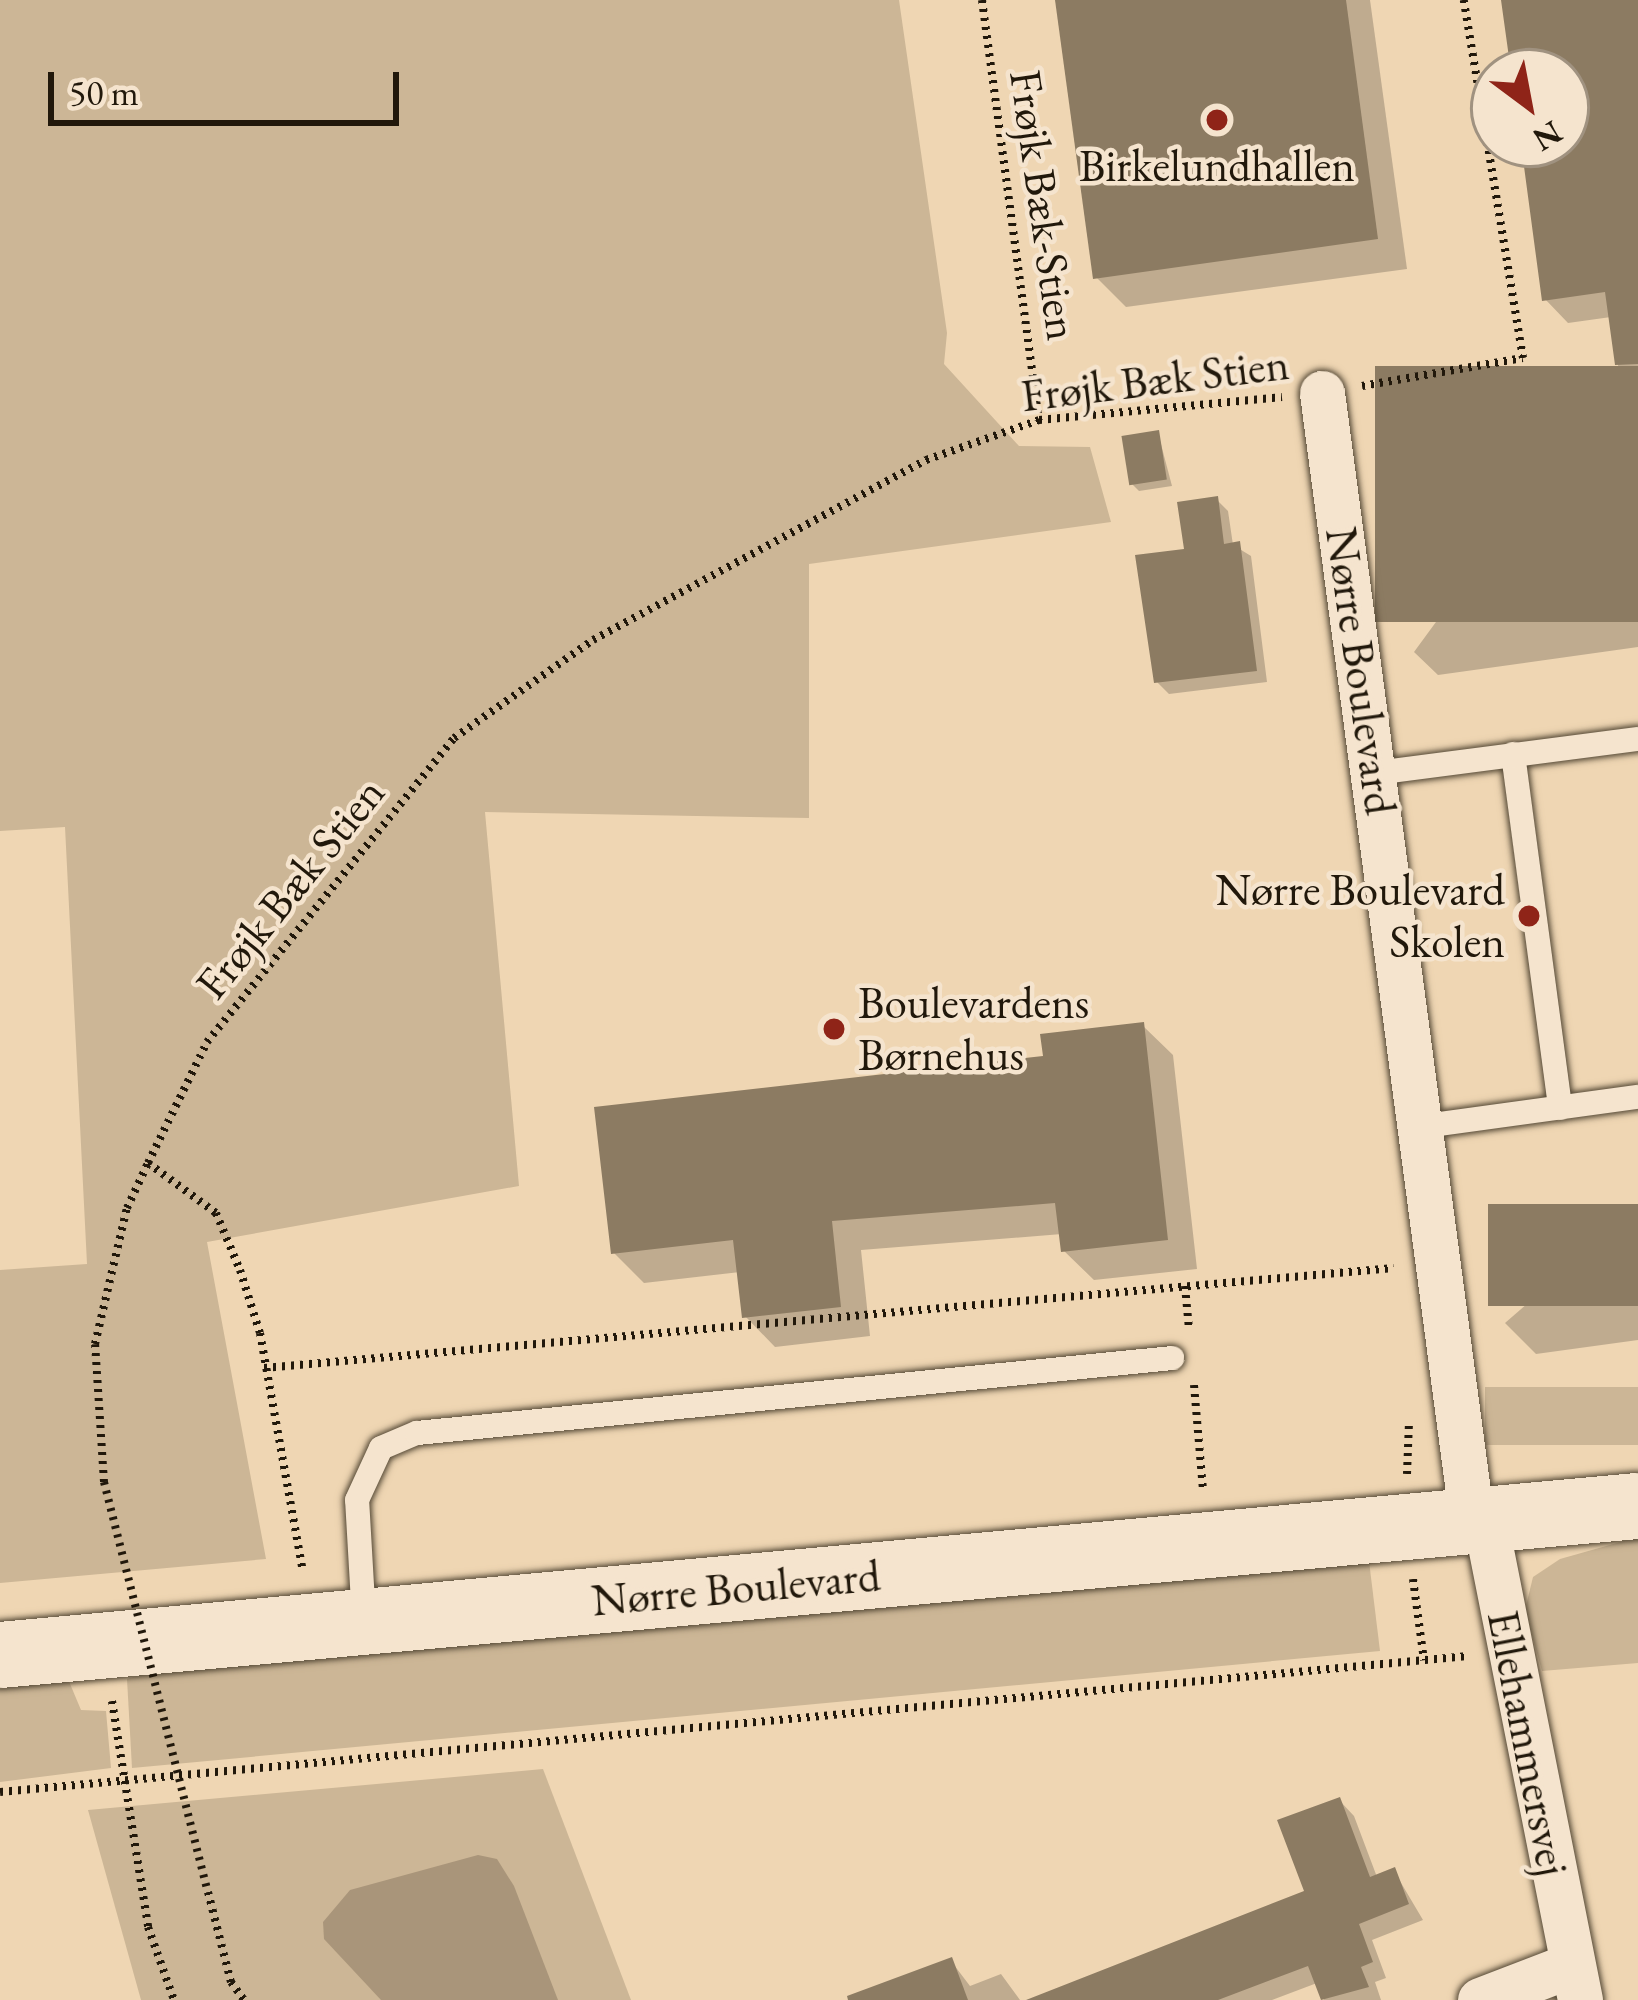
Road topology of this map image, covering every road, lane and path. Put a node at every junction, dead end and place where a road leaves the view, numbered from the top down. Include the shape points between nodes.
1 (982, 0) edge
2 (1464, 0) edge
3 (1322, 393) junction
4 (1040, 420) junction
5 (1638, 739) edge
6 (1513, 754) junction
7 (1376, 773) junction
8 (1638, 1097) edge
9 (1560, 1108) junction
10 (1425, 1126) junction
11 (148, 1163) junction
12 (1396, 1268) dead end
13 (1185, 1286) junction
14 (1189, 1333) dead end
15 (1172, 1358) dead end
16 (264, 1369) junction
17 (1193, 1380) dead end
18 (1204, 1497) dead end
19 (1638, 1506) edge
20 (1479, 1521) junction
21 (304, 1573) dead end
22 (364, 1622) junction
23 (104, 1646) junction
24 (1511, 1653) junction
25 (0, 1655) edge
26 (122, 1777) junction
27 (0, 1792) edge
28 (1576, 1983) edge
29 (174, 2000) edge
30 (244, 2000) edge
31 (1480, 2000) edge

1 - 4 path, Frøjk Bæk-Stien
2 - 3 path, Frøjk Bæk Stien via 1523,358
3 - 4 path, Frøjk Bæk Stien
3 - 7 street, Nørre Boulevard
4 - 11 path, Frøjk Bæk Stien via 926,460 614,628 454,738 207,1042
5 - 6 lane
6 - 7 lane
6 - 9 lane
7 - 10 street, Nørre Boulevard
8 - 9 lane
9 - 10 lane
10 - 20 street, Nørre Boulevard
11 - 16 path via 216,1214 260,1333
11 - 30 path, Frøjk Bæk Stien, bridge via 127,1208 95,1343 104,1482 231,1982
12 - 13 path
13 - 14 path
13 - 16 path
15 - 22 lane via 417,1433 381,1448 357,1500
16 - 21 path
17 - 18 path
19 - 20 street, Nørre Boulevard
20 - 22 street, Nørre Boulevard
20 - 24 street, Ellehammersvej
22 - 23 street, Nørre Boulevard
23 - 25 street, Nørre Boulevard
23 - 26 path
24 - 26 path
24 - 28 street, Ellehammersvej
26 - 27 path
26 - 29 path via 148,1927
28 - 31 street, Ellehammersvej

